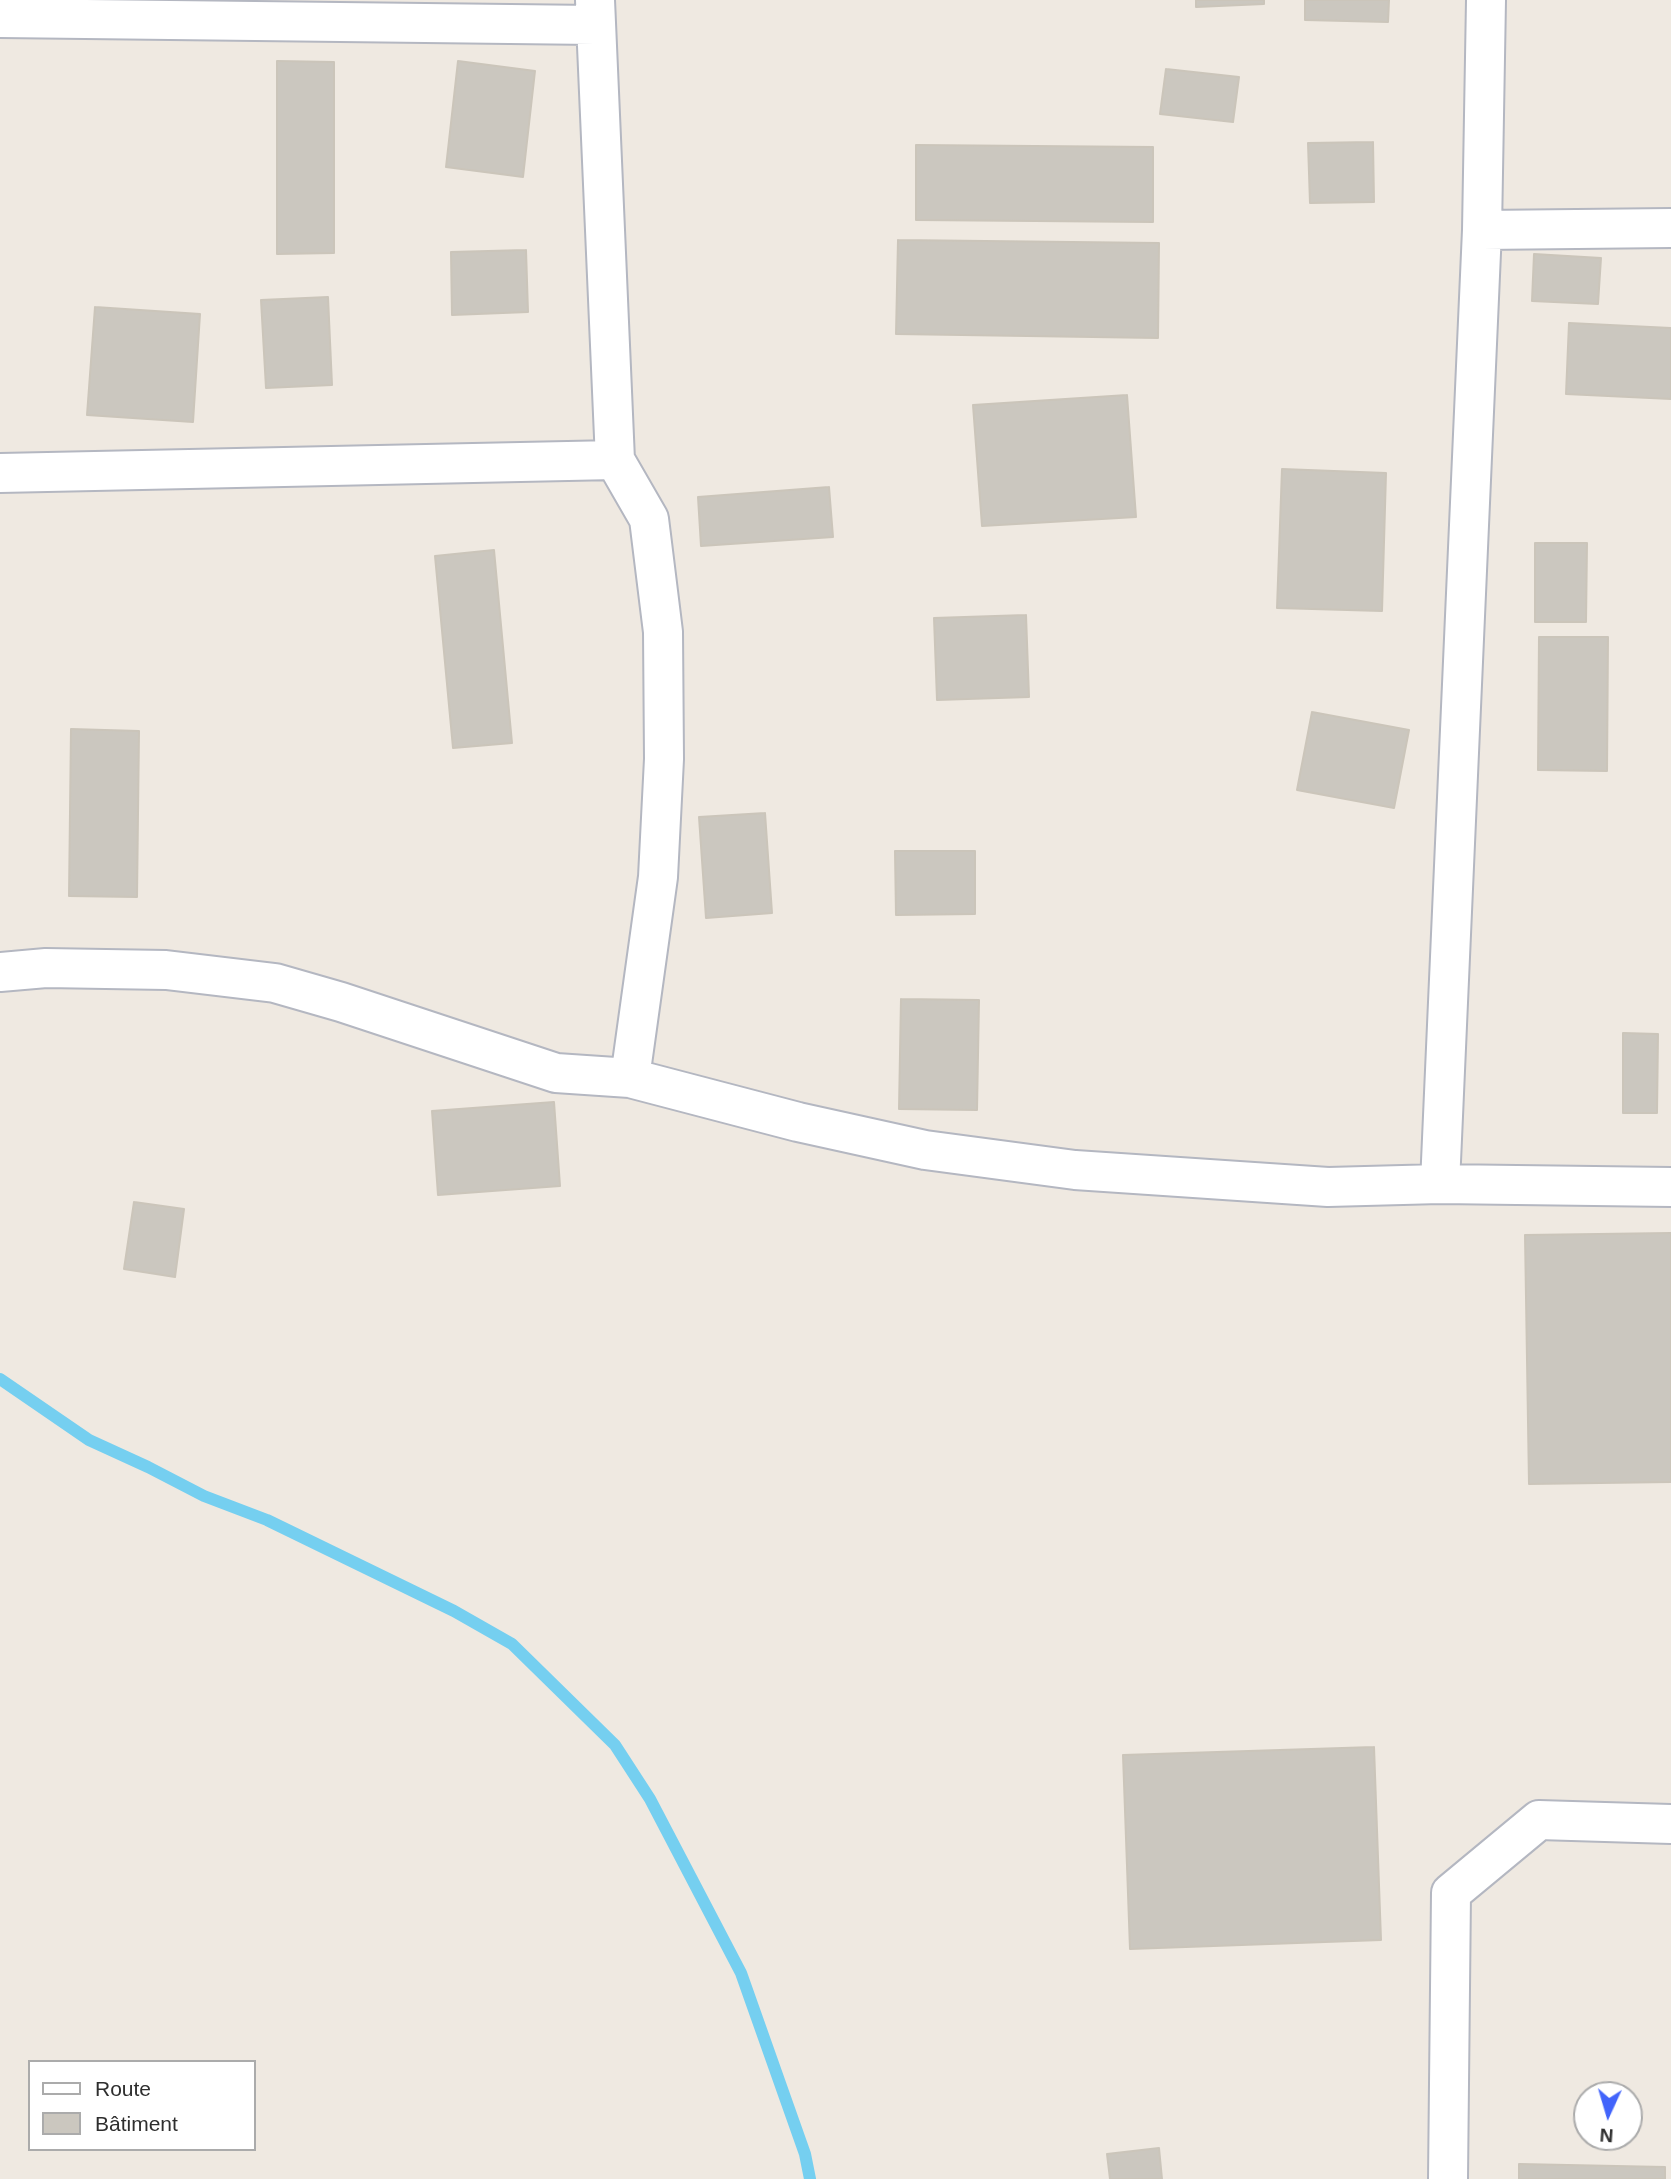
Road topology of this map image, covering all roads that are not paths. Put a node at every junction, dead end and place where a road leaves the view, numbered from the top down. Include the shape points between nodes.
1 (1486, 0) edge
2 (595, 12) edge
3 (0, 18) edge
4 (1671, 228) edge
5 (1482, 230) junction
6 (615, 460) junction
7 (0, 473) edge
8 (0, 972) edge
9 (630, 1079) junction
10 (1440, 1184) junction
11 (1671, 1187) edge
12 (1671, 1824) edge
13 (1448, 2179) edge

1 - 5 street
2 - 3 street
2 - 6 street
4 - 5 street
5 - 10 street
6 - 7 street
6 - 9 street via 649,519 663,632 664,759 658,877
8 - 9 street via 166,970 275,983 556,1073
9 - 10 street via 925,1150 1061,1168 1328,1187
10 - 11 street
12 - 13 street via 1539,1820 1451,1893

